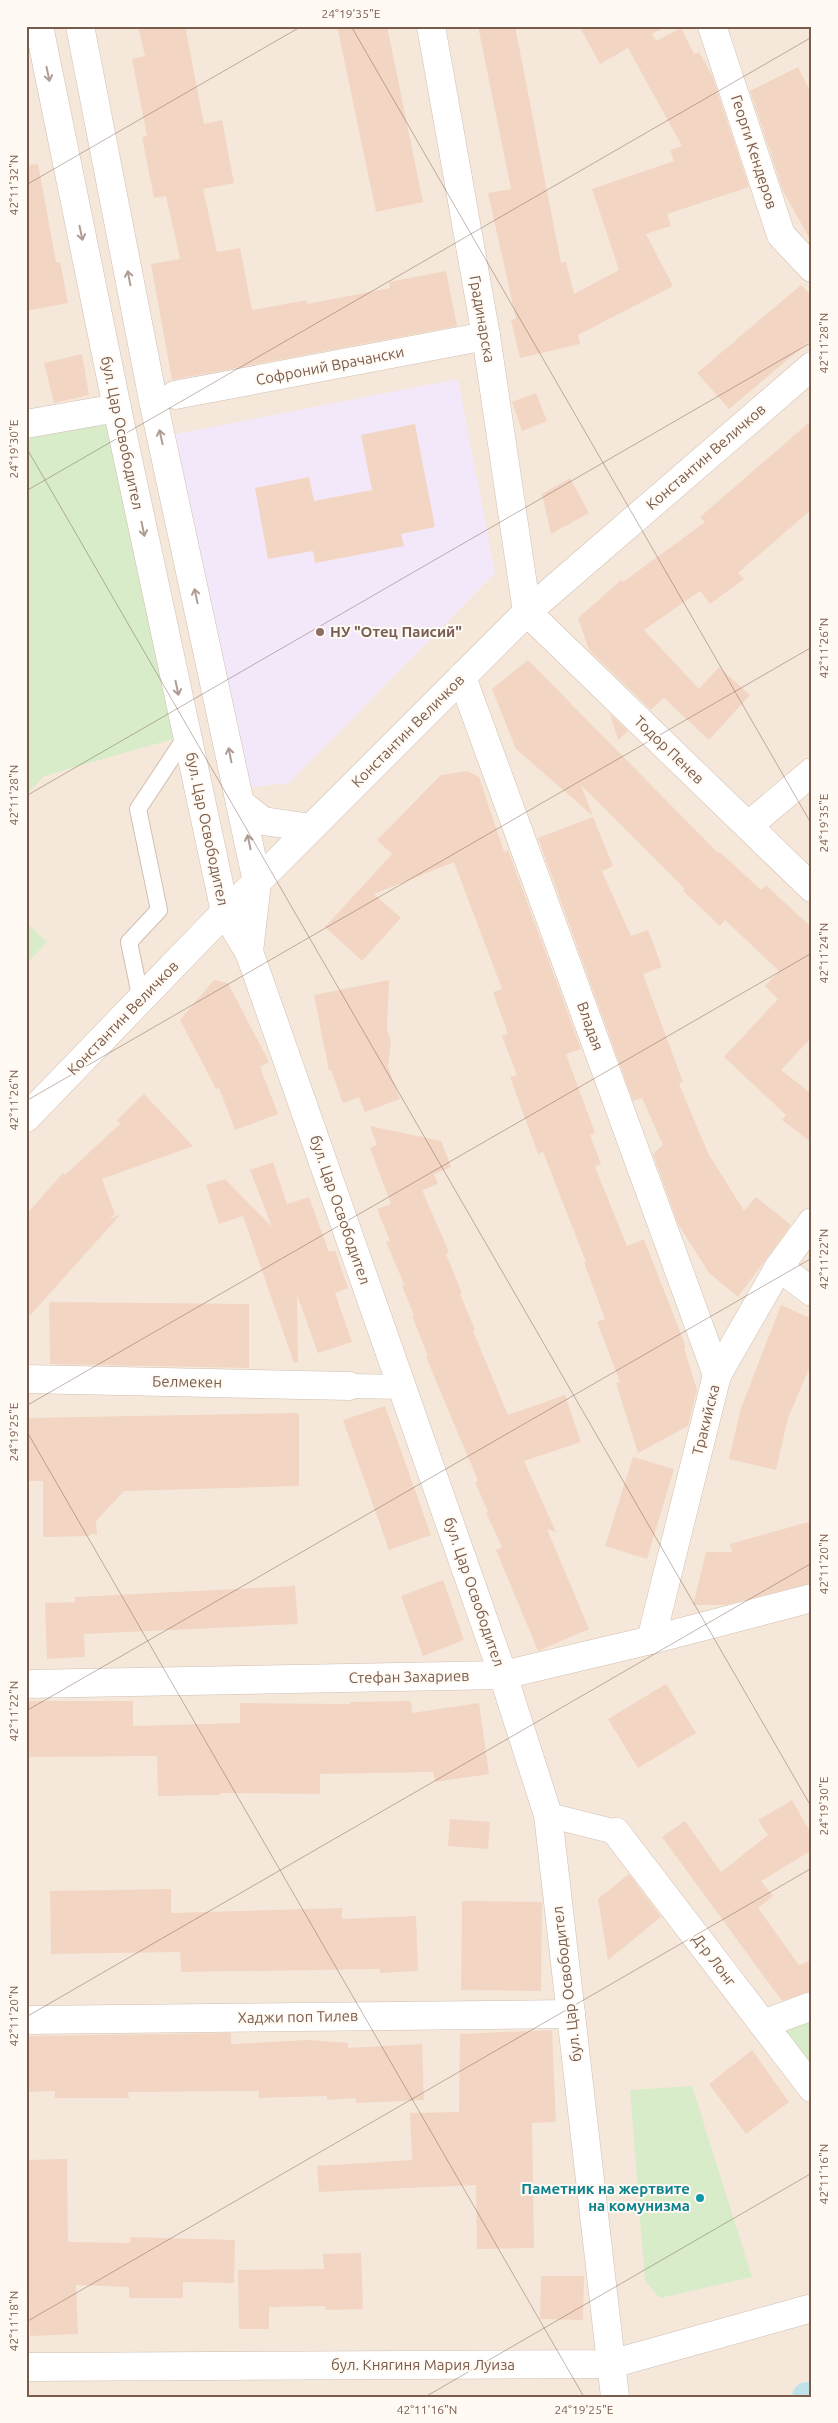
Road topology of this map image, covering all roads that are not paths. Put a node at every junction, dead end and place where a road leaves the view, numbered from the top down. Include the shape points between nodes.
1 (39, 26) edge
2 (80, 26) edge
3 (431, 26) edge
4 (712, 26) edge
5 (812, 268) edge
6 (486, 336) junction
7 (812, 366) edge
8 (164, 398) junction
9 (116, 408) junction
10 (26, 424) edge
11 (527, 612) junction
12 (462, 677) junction
13 (187, 735) junction
14 (812, 772) edge
15 (240, 803) junction
16 (748, 826) junction
17 (311, 828) junction
18 (257, 882) junction
19 (812, 888) edge
20 (224, 912) junction
21 (249, 952) junction
22 (141, 1000) junction
23 (26, 1118) edge
24 (812, 1222) edge
25 (778, 1267) junction
26 (812, 1292) edge
27 (717, 1375) junction
28 (26, 1379) edge
29 (349, 1386) joint
30 (403, 1386) junction
31 (812, 1598) edge
32 (651, 1640) junction
33 (503, 1675) junction
34 (26, 1684) edge
35 (548, 1815) junction
36 (616, 1832) joint
37 (812, 2006) edge
38 (571, 2014) junction
39 (26, 2020) edge
40 (763, 2024) junction
41 (812, 2088) edge
42 (812, 2308) edge
43 (611, 2364) junction
44 (26, 2367) edge
45 (615, 2397) edge

1 -> 9 street, бул. Цар Освободител
8 -> 2 street
3 - 6 street, Градинарска
4 - 5 street, Георги Кендеров via 781,235
6 - 8 street, Софроний Врачански
6 - 11 street, Градинарска
7 - 11 street, Константин Величков
15 -> 8 street
9 - 10 street
9 -> 13 street, бул. Цар Освободител
11 - 12 street, Константин Величков
11 - 16 street, Тодор Пенев
12 - 17 street, Константин Величков
12 - 27 street, Владая
13 - 20 street, бул. Цар Освободител
13 - 22 lane via 138,810 159,910 130,942
14 - 16 street
15 - 17 street via 263,821
18 -> 15 street
16 - 19 street, Тодор Пенев
17 - 18 street, Константин Величков
18 - 20 street, Константин Величков
18 - 21 street
20 - 21 street, бул. Цар Освободител
20 - 22 street, Константин Величков
21 - 30 street, бул. Цар Освободител
22 - 23 street, Константин Величков
24 - 25 street, Тракийска
25 - 26 street
25 - 27 street, Тракийска
27 - 32 street, Тракийска
28 - 29 street, Белмекен
29 - 30 street
30 - 33 street, бул. Цар Освободител
31 - 32 street, Стефан Захариев
32 - 33 street, Стефан Захариев
33 - 34 street, Стефан Захариев
33 - 35 street, бул. Цар Освободител
35 - 36 street
35 - 38 street, бул. Цар Освободител
36 - 40 street, Д-р Лонг
37 - 40 street
38 - 39 street, Хаджи поп Тилев
38 - 43 street, бул. Цар Освободител
40 - 41 street, Д-р Лонг
42 - 43 street, бул. Княгиня Мария Луиза
43 - 44 street, бул. Княгиня Мария Луиза
43 - 45 street, бул. Цар Освободител

